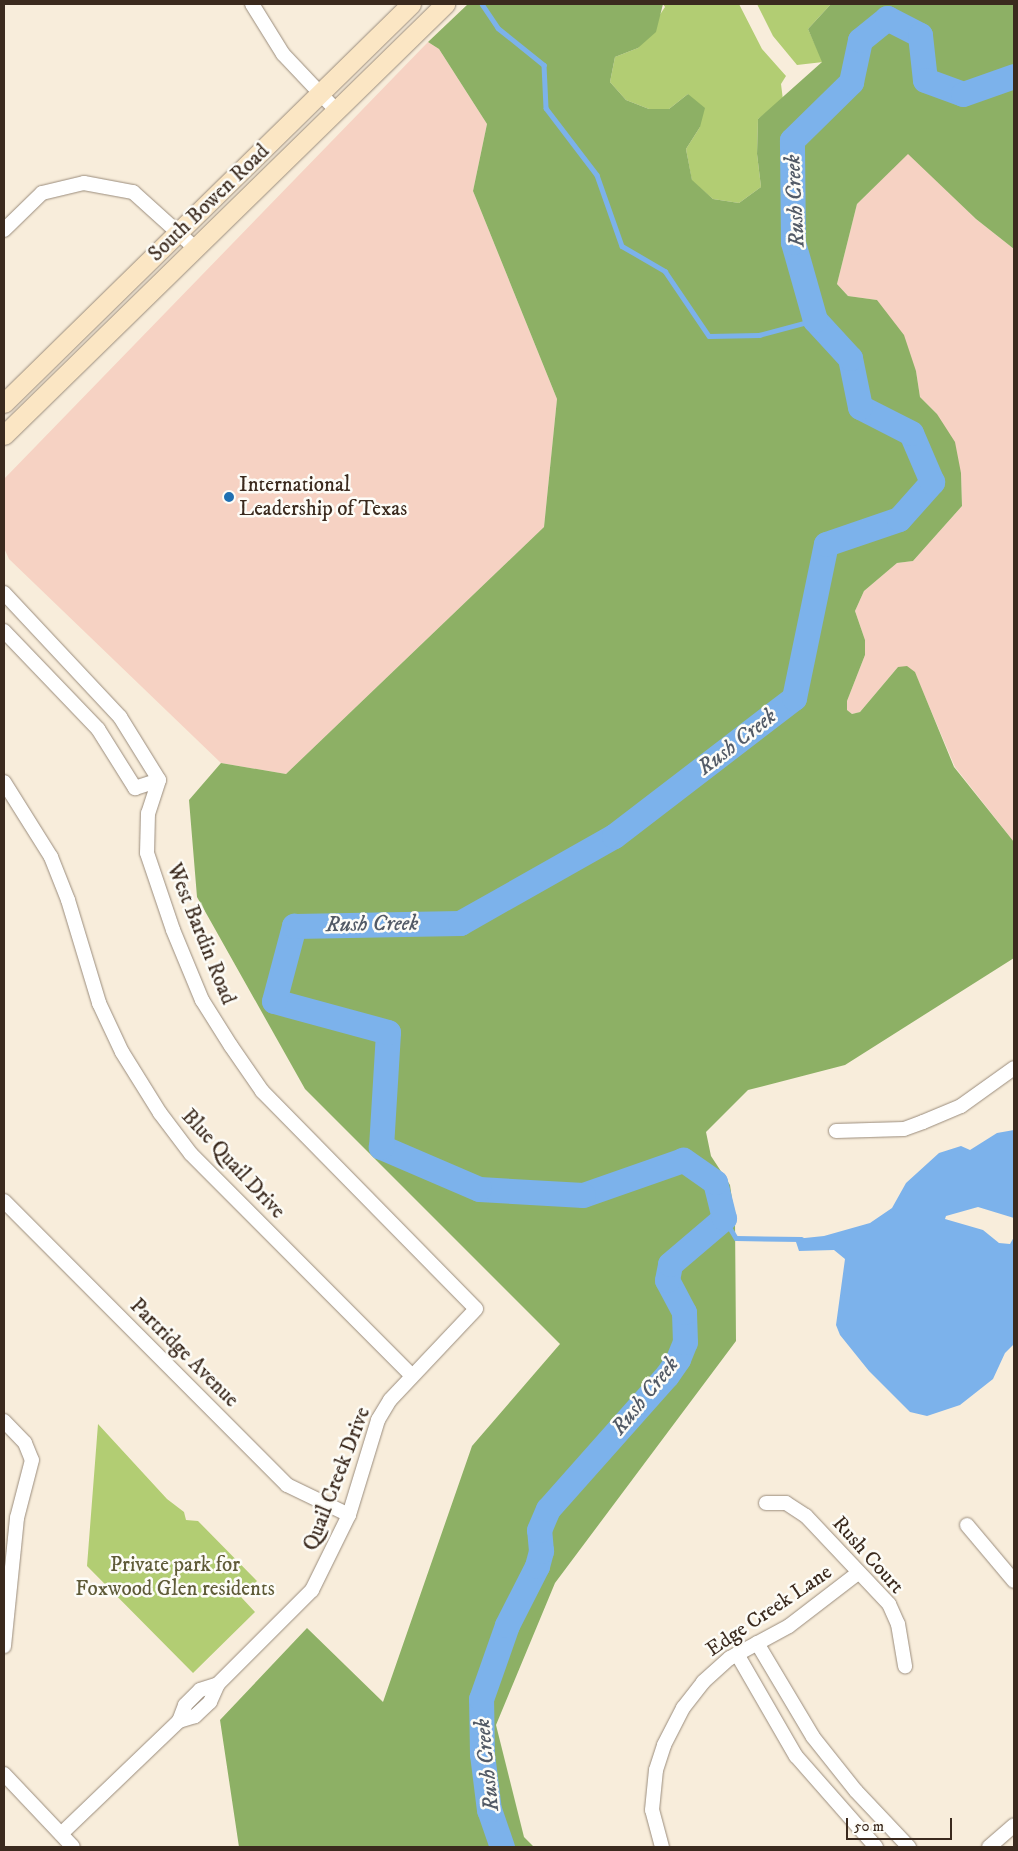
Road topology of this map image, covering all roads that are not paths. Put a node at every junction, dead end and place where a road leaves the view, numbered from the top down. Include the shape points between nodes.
1 (252, 4) edge
2 (411, 4) edge
3 (445, 4) edge
4 (320, 93) junction
5 (336, 110) junction
6 (4, 230) edge
7 (178, 232) junction
8 (195, 248) junction
9 (4, 403) edge
10 (4, 435) edge
11 (4, 592) edge
12 (4, 630) edge
13 (159, 780) junction
14 (4, 782) edge
15 (1014, 1068) edge
16 (836, 1131) dead end
17 (4, 1201) edge
18 (476, 1309) joint
19 (411, 1375) junction
20 (4, 1421) edge
21 (766, 1504) dead end
22 (349, 1515) junction
23 (967, 1525) dead end
24 (858, 1573) junction
25 (1014, 1580) edge
26 (757, 1643) junction
27 (4, 1646) edge
28 (737, 1654) junction
29 (905, 1666) dead end
30 (4, 1774) edge
31 (1014, 1825) edge
32 (61, 1834) junction
33 (73, 1847) edge
34 (662, 1847) edge
35 (876, 1847) edge
36 (909, 1847) edge
37 (989, 1847) edge

1 - 4 street via 283,54
2 - 4 main road, South Bowen Road
3 - 5 main road, South Bowen Road
4 - 5 street
4 - 7 main road, South Bowen Road
5 - 8 main road, South Bowen Road
6 - 7 street via 42,193 84,183 133,192
7 - 8 street
7 - 9 main road, South Bowen Road
8 - 10 main road, South Bowen Road
11 - 13 street via 120,717
12 - 13 street via 98,729 135,788
13 - 18 street, West Bardin Road via 148,813 147,853 173,930 202,1000 262,1091
14 - 19 street, Blue Quail Drive via 51,857 68,900 99,1003 122,1052 160,1113 191,1154
15 - 16 street via 961,1106 924,1122 904,1128
17 - 22 street, Partridge Avenue via 287,1485
18 - 19 street, Quail Creek Drive
19 - 22 street, Quail Creek Drive via 378,1420
20 - 27 street via 25,1443 32,1460 17,1518
21 - 24 street, Rush Court via 786,1503 806,1516
22 - 32 street, Quail Creek Drive via 312,1590 218,1684 200,1690 185,1705 179,1721
23 - 25 street
24 - 26 street, Edge Creek Lane via 803,1616
24 - 29 street, Rush Court via 889,1604 898,1624
26 - 28 street, Edge Creek Lane
26 - 36 street via 813,1737 856,1791
28 - 34 street, Edge Creek Lane via 703,1682 683,1708 664,1745 656,1770 652,1810
28 - 35 street via 796,1756
30 - 32 street
31 - 37 street
32 - 33 street

